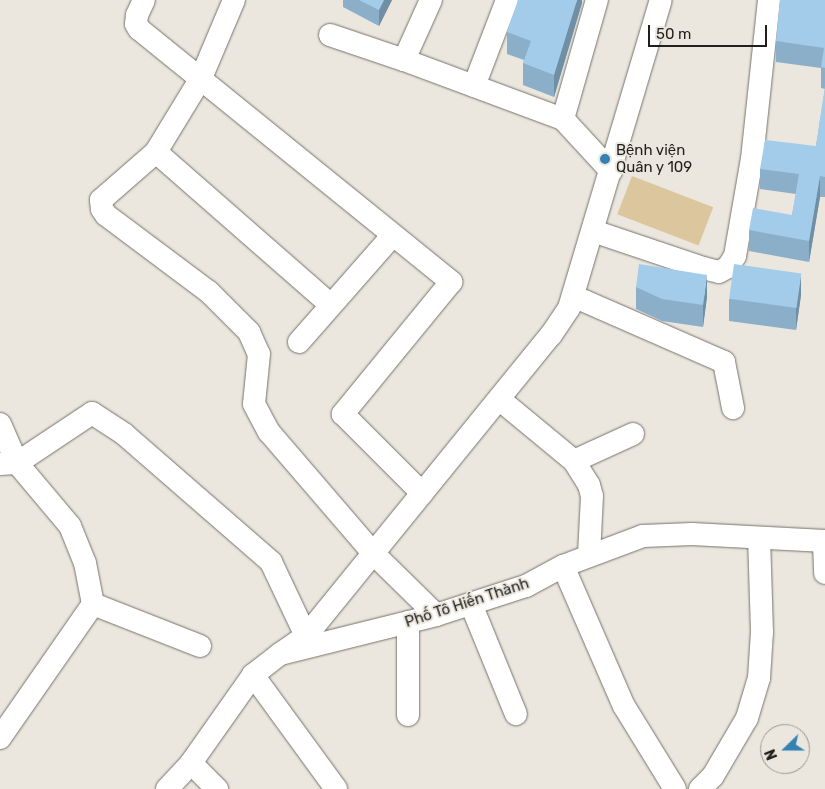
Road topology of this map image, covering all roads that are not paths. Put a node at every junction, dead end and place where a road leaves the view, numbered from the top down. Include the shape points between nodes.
1 (144, 0) edge
2 (234, 0) edge
3 (431, 0) edge
4 (507, 0) edge
5 (596, 0) edge
6 (661, 0) edge
7 (769, 0) edge
8 (330, 35) dead end
9 (404, 60) junction
10 (201, 78) junction
11 (474, 86) junction
12 (563, 119) junction
13 (156, 152) junction
14 (611, 171) junction
15 (593, 231) junction
16 (393, 235) junction
17 (573, 296) junction
18 (331, 305) junction
19 (299, 342) dead end
20 (499, 399) junction
21 (733, 408) dead end
22 (0, 424) edge
23 (633, 434) dead end
24 (574, 461) junction
25 (8, 464) edge
26 (422, 493) junction
27 (759, 538) junction
28 (824, 541) edge
29 (373, 553) junction
30 (589, 556) junction
31 (563, 566) junction
32 (825, 572) edge
33 (93, 604) junction
34 (471, 604) junction
35 (436, 615) junction
36 (408, 622) junction
37 (306, 636) junction
38 (200, 646) dead end
39 (280, 654) junction
40 (252, 674) junction
41 (516, 714) dead end
42 (408, 715) dead end
43 (0, 738) edge
44 (191, 763) junction
45 (168, 789) edge
46 (217, 789) edge
47 (336, 789) edge
48 (675, 789) edge
49 (700, 789) edge

1 - 10 street via 137,15 139,29
2 - 10 street
3 - 9 street
4 - 11 street
5 - 12 street
6 - 14 street
7 - 15 street via 752,159 735,256 728,267 718,272
8 - 9 street
9 - 11 street
10 - 13 street
10 - 16 street
11 - 12 street
12 - 14 street
13 - 18 street
13 - 29 street via 101,200 102,209 209,292 249,332 259,354 254,404 259,417 268,432
14 - 15 street
15 - 17 street
16 - 18 street
16 - 26 street via 451,282 344,414
17 - 20 street via 551,336
17 - 21 street via 724,362
18 - 19 street
20 - 24 street
20 - 26 street
22 - 25 street
23 - 24 street
24 - 30 street via 592,496
25 - 33 street via 70,526 84,563
25 - 37 street via 92,413 124,434 271,562
26 - 29 street
27 - 28 street, Phố Tô Hiến Thành
27 - 30 street, Phố Tô Hiến Thành via 692,534 644,536
27 - 49 street via 762,632 759,678 747,718 713,776
28 - 32 street
29 - 35 street
29 - 37 street
30 - 31 street, Phố Tô Hiến Thành
31 - 34 street, Phố Tô Hiến Thành via 526,586
31 - 48 street via 624,706
33 - 38 street
33 - 43 street
34 - 35 street, Phố Tô Hiến Thành
34 - 41 street
35 - 36 street, Phố Tô Hiến Thành
36 - 39 street, Phố Tô Hiến Thành
36 - 42 street
37 - 39 street
39 - 40 street, Phố Tô Hiến Thành
40 - 44 street, Phố Tô Hiến Thành
40 - 47 street
44 - 45 street, Phố Tô Hiến Thành
44 - 46 street

